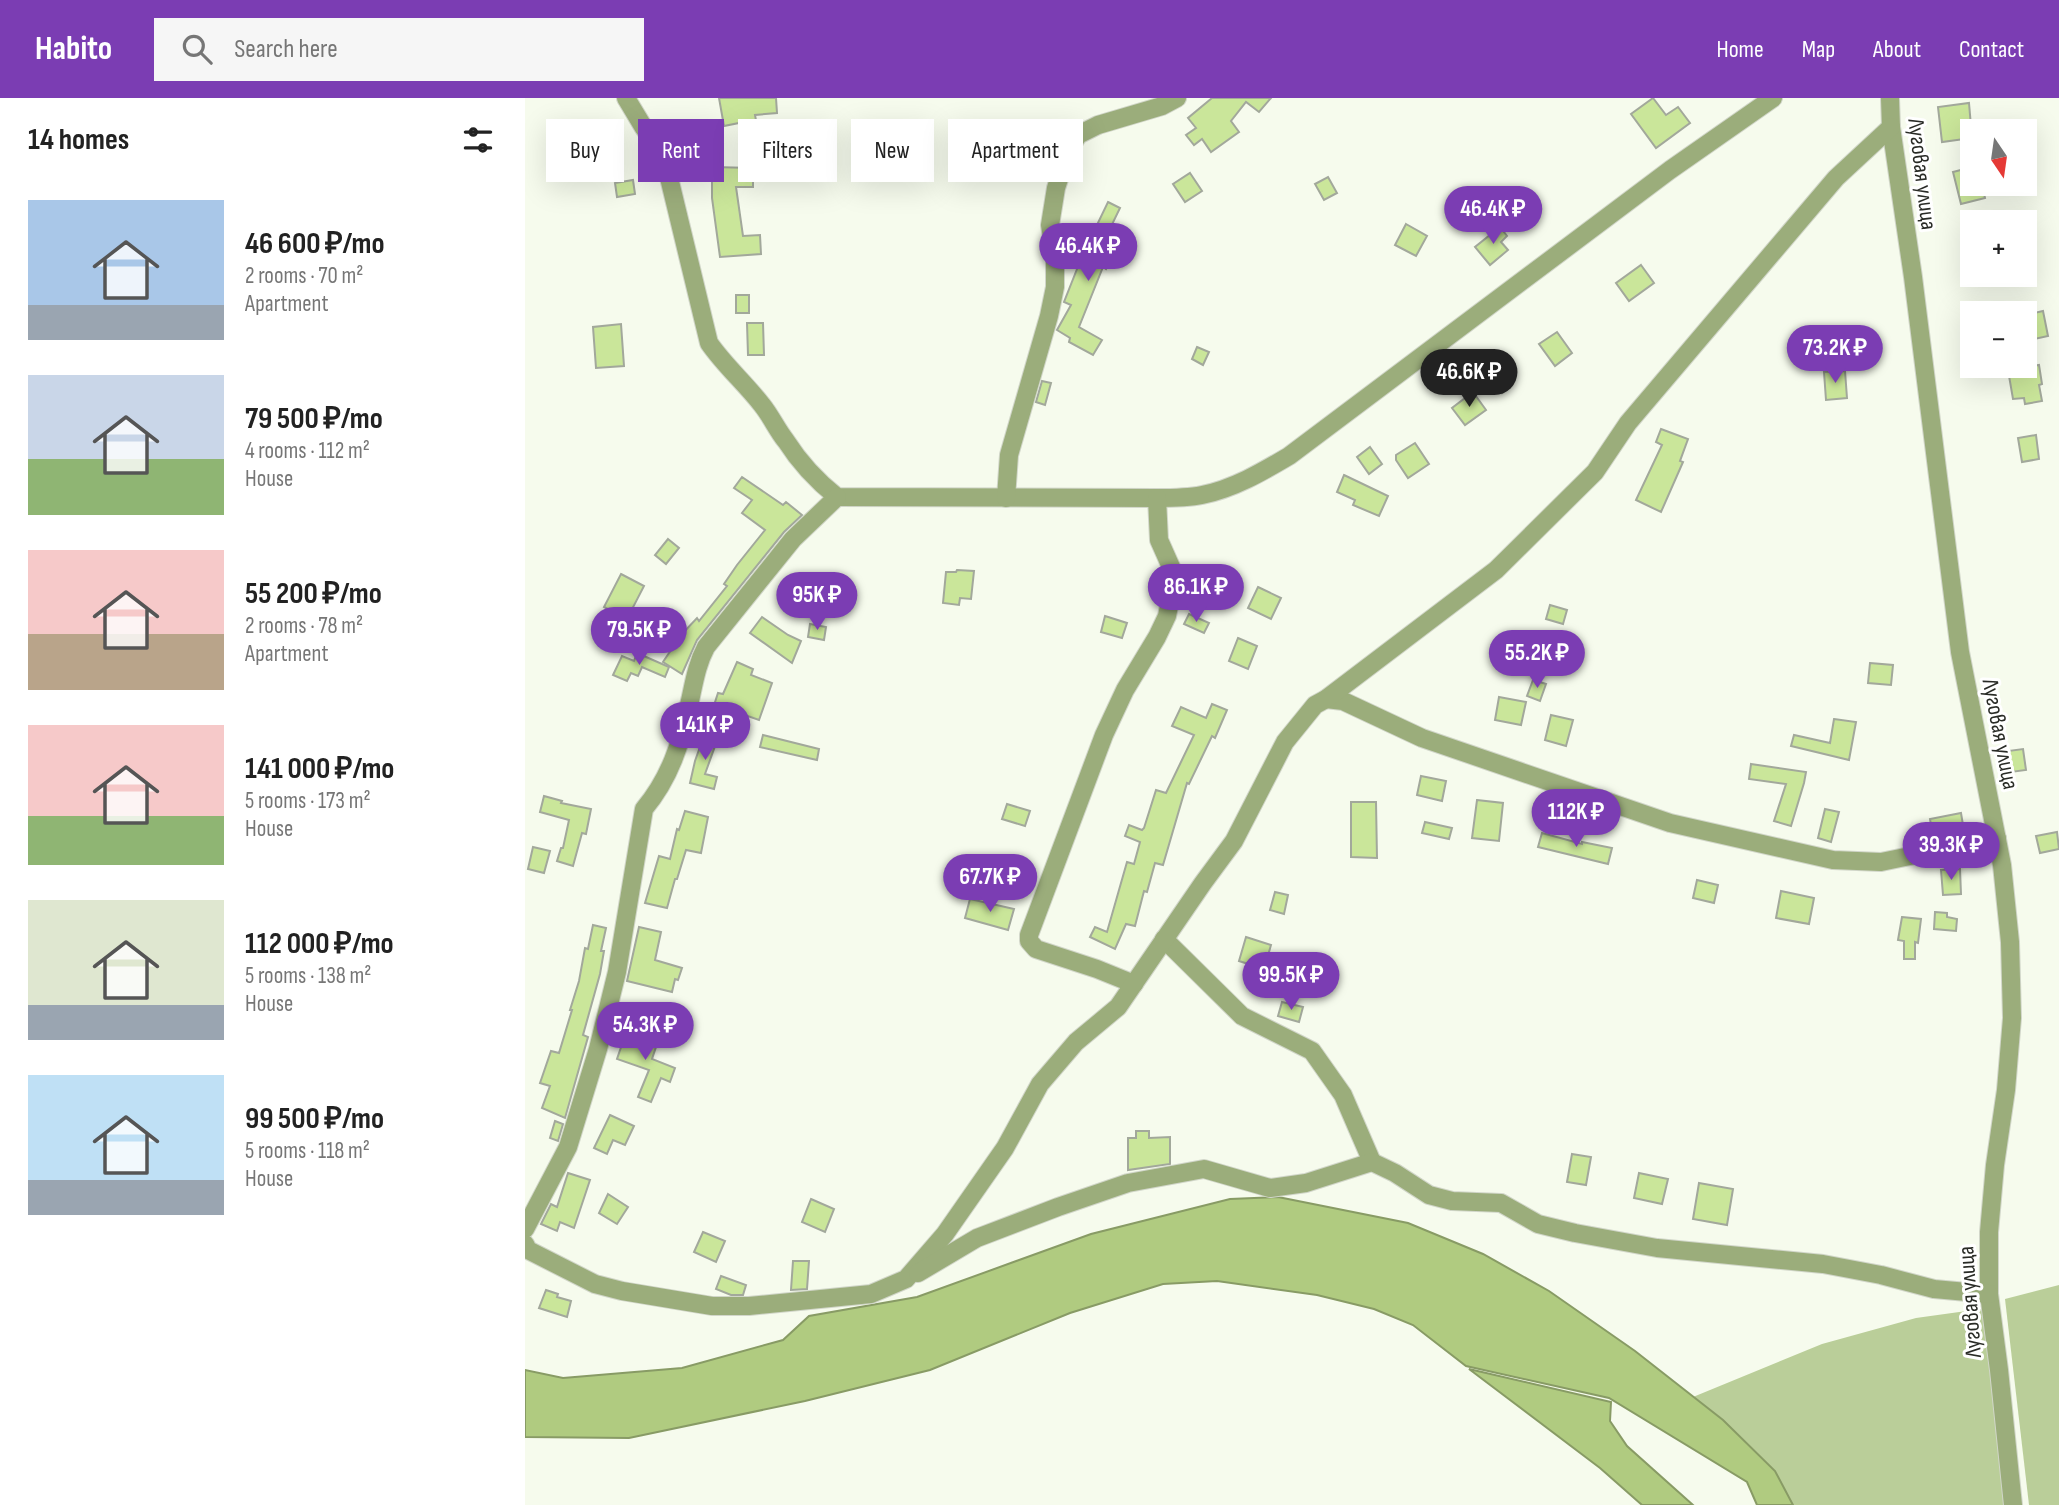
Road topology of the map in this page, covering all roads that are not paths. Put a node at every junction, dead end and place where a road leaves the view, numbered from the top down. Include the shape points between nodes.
1 (626, 98) edge
2 (1177, 98) edge
3 (1773, 98) edge
4 (1890, 98) edge
5 (1891, 127) junction
6 (837, 497) junction
7 (1006, 498) junction
8 (1157, 498) junction
9 (1326, 699) junction
10 (1997, 838) junction
11 (1164, 939) junction
12 (1133, 985) junction
13 (1372, 1162) junction
14 (526, 1223) edge
15 (525, 1244) edge
16 (907, 1279) junction
17 (1989, 1294) junction
18 (2013, 1505) edge

1 - 6 street via 664,157 709,343 764,407 803,464
2 - 7 street via 1098,125 1078,135 1068,152 1050,225 1055,287 1009,455
3 - 8 street via 1289,456 1224,489 1200,496
4 - 5 street, Луговая улица
5 - 9 street via 1836,177 1628,423 1595,472 1496,570
5 - 10 street, Луговая улица via 1960,652
6 - 7 street
6 - 14 street via 793,540 706,647 695,671 676,757 644,809 617,972 568,1147
7 - 8 street
8 - 12 street via 1159,540 1171,567 1167,617 1104,735 1029,935 1036,949
9 - 10 street via 1343,701 1422,738 1670,823 1833,860 1881,863
9 - 11 street via 1315,705 1285,742 1234,841
10 - 17 street, Луговая улица via 2010,942 2012,1018 1989,1232
11 - 12 street
11 - 13 street via 1242,1016 1312,1051 1343,1095
12 - 16 street via 1118,1007 1076,1042 1040,1084 1005,1148
13 - 16 street via 1306,1183 1270,1188 1204,1169 1128,1183 977,1238
13 - 17 street via 1429,1195 1501,1203 1538,1224 1574,1233 1657,1248 1822,1264 1934,1289
15 - 16 street via 528,1250 595,1284 712,1306 871,1294
17 - 18 street, Луговая улица

